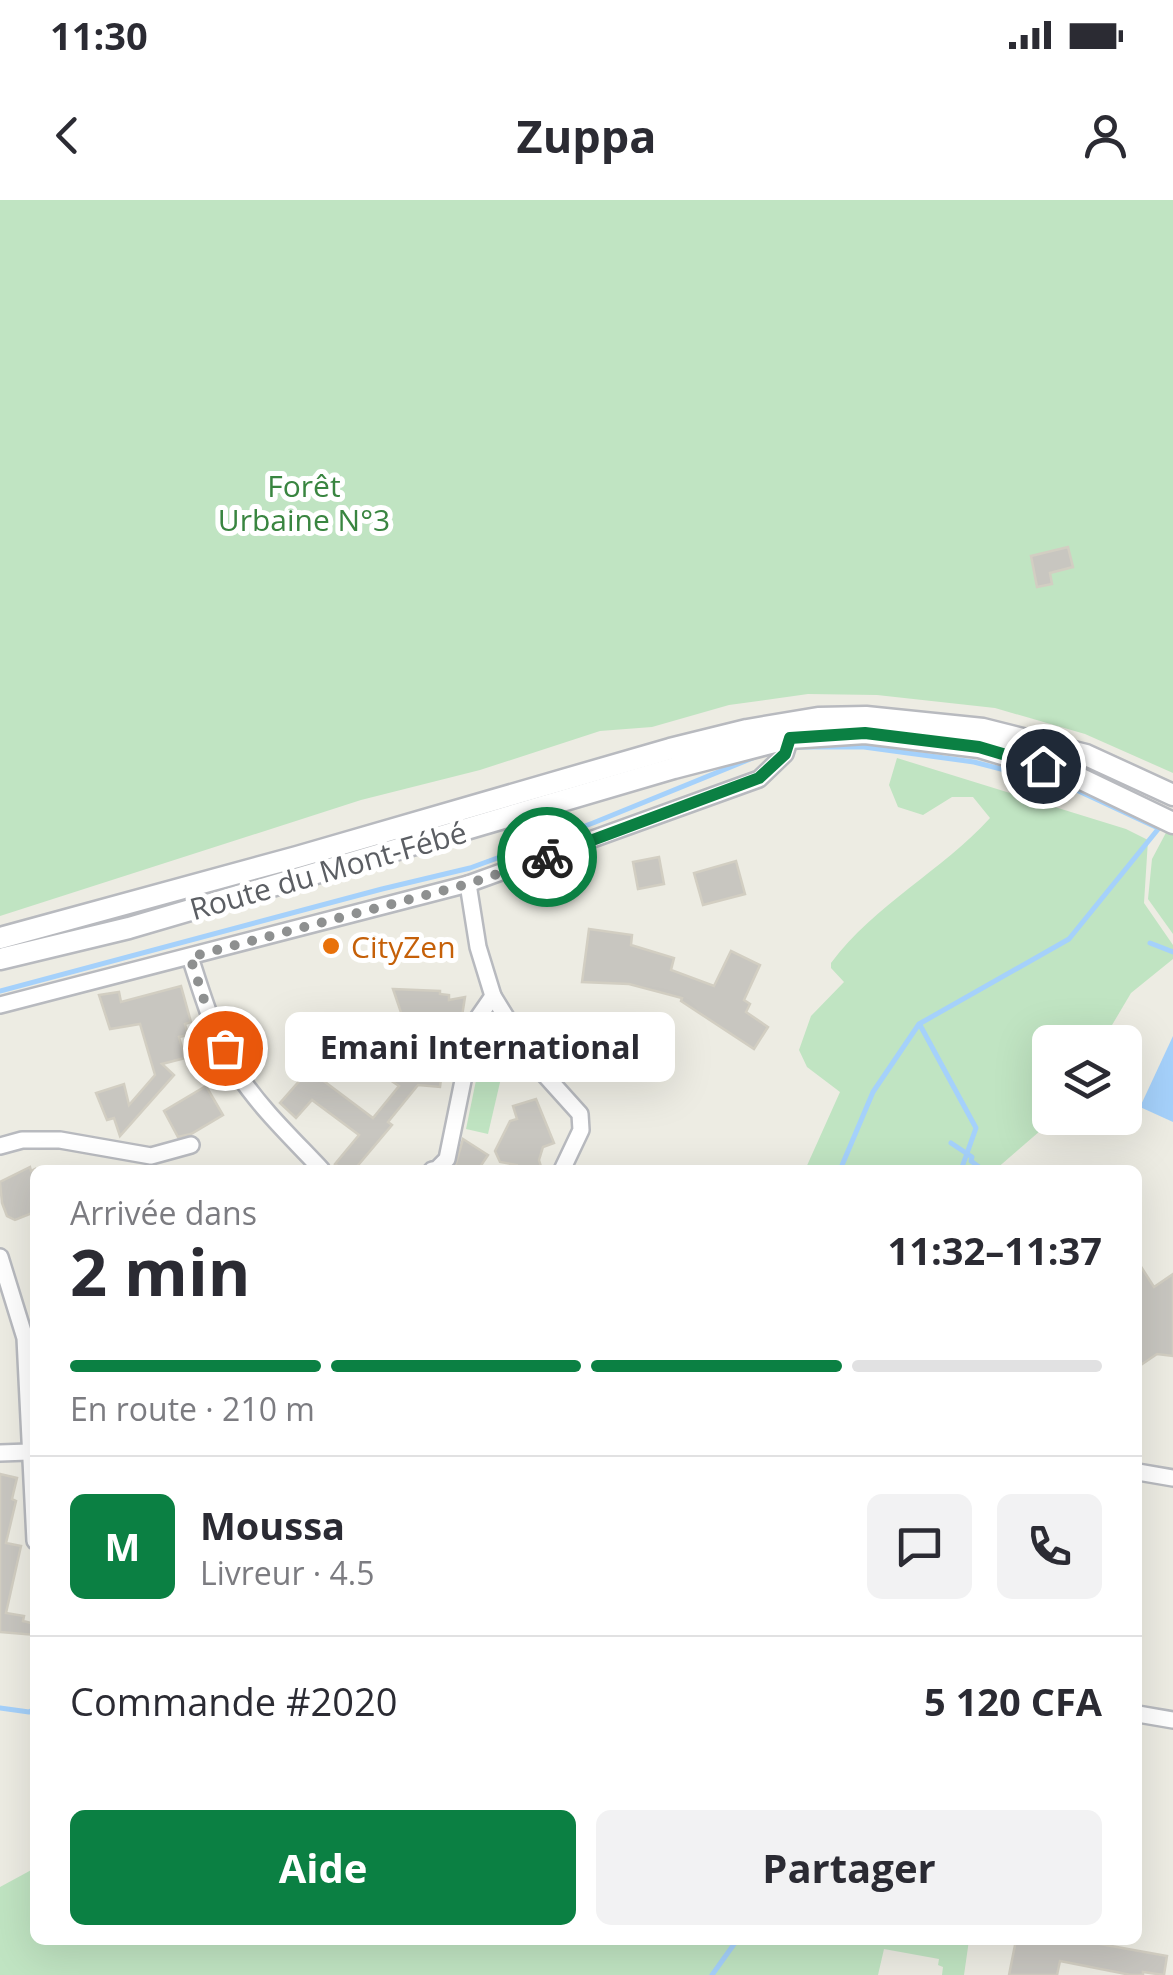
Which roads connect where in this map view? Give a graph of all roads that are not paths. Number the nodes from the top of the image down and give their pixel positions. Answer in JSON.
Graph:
{"nodes":[{"id":1,"x":790,"y":738,"type":"junction"},
{"id":2,"x":1173,"y":795,"type":"edge"},
{"id":3,"x":1173,"y":823,"type":"edge"},
{"id":4,"x":468,"y":884,"type":"junction"},
{"id":5,"x":0,"y":938,"type":"edge"},
{"id":6,"x":190,"y":957,"type":"junction"},
{"id":7,"x":0,"y":959,"type":"edge"},
{"id":8,"x":493,"y":996,"type":"junction"},
{"id":9,"x":0,"y":1005,"type":"edge"},
{"id":10,"x":192,"y":1145,"type":"dead end"},
{"id":11,"x":0,"y":1146,"type":"edge"},
{"id":12,"x":317,"y":1165,"type":"edge"},
{"id":13,"x":440,"y":1165,"type":"edge"},
{"id":14,"x":564,"y":1165,"type":"edge"},
{"id":15,"x":0,"y":1258,"type":"edge"},
{"id":16,"x":29,"y":1452,"type":"junction"},
{"id":17,"x":0,"y":1453,"type":"edge"},
{"id":18,"x":30,"y":1467,"type":"edge"},
{"id":19,"x":1142,"y":1473,"type":"edge"},
{"id":20,"x":1173,"y":1478,"type":"edge"},
{"id":21,"x":1142,"y":1715,"type":"edge"},
{"id":22,"x":1173,"y":1720,"type":"edge"}],
"edges":[{"from":1,"to":3,"type":"street","name":"Route du Mont-Fébé"},
{"from":1,"to":4,"type":"street"},
{"from":1,"to":7,"type":"street","name":"Route du Mont-Fébé"},
{"from":2,"to":5,"type":"street","name":"Route du Mont-Fébé"},
{"from":4,"to":6,"type":"street"},
{"from":4,"to":8,"type":"street"},
{"from":6,"to":9,"type":"street"},
{"from":6,"to":12,"type":"street"},
{"from":8,"to":13,"type":"street"},
{"from":8,"to":14,"type":"street"},
{"from":10,"to":11,"type":"street"},
{"from":15,"to":16,"type":"street"},
{"from":16,"to":17,"type":"street"},
{"from":16,"to":18,"type":"street"},
{"from":19,"to":20,"type":"street"},
{"from":21,"to":22,"type":"street"}]}
